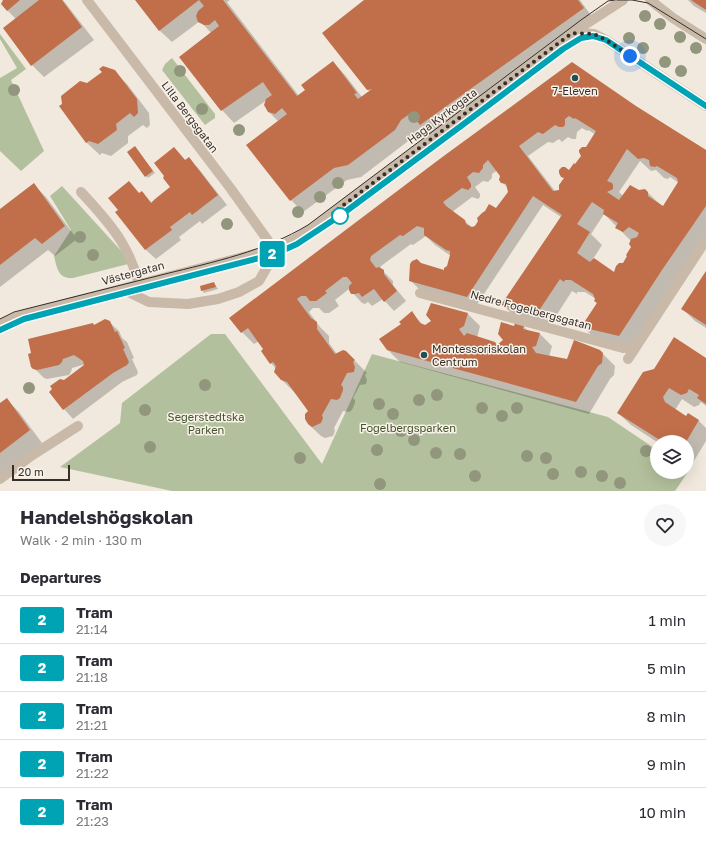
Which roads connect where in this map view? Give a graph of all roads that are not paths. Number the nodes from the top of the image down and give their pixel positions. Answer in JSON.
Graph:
{"nodes":[{"id":1,"x":87,"y":0,"type":"edge"},
{"id":2,"x":623,"y":0,"type":"edge"},
{"id":3,"x":650,"y":0,"type":"edge"},
{"id":4,"x":572,"y":33,"type":"junction"},
{"id":5,"x":706,"y":39,"type":"edge"},
{"id":6,"x":706,"y":106,"type":"edge"},
{"id":7,"x":81,"y":192,"type":"dead end"},
{"id":8,"x":706,"y":240,"type":"edge"},
{"id":9,"x":274,"y":249,"type":"junction"},
{"id":10,"x":139,"y":284,"type":"junction"},
{"id":11,"x":122,"y":289,"type":"junction"},
{"id":12,"x":420,"y":293,"type":"dead end"},
{"id":13,"x":0,"y":324,"type":"edge"},
{"id":14,"x":635,"y":346,"type":"junction"},
{"id":15,"x":628,"y":359,"type":"dead end"},
{"id":16,"x":78,"y":426,"type":"dead end"},
{"id":17,"x":0,"y":479,"type":"edge"}],
"edges":[{"from":1,"to":9,"type":"street","name":"Lilla Bergsgatan"},
{"from":2,"to":4,"type":"street","name":"Haga Kyrkogata"},
{"from":3,"to":5,"type":"street"},
{"from":4,"to":6,"type":"street"},
{"from":4,"to":9,"type":"street","name":"Haga Kyrkogata"},
{"from":7,"to":10,"type":"street"},
{"from":8,"to":14,"type":"street"},
{"from":9,"to":10,"type":"street","name":"Västergatan"},
{"from":9,"to":11,"type":"street"},
{"from":10,"to":11,"type":"street","name":"Västergatan"},
{"from":11,"to":13,"type":"street","name":"Västergatan"},
{"from":12,"to":14,"type":"street","name":"Nedre Fogelbergsgatan"},
{"from":14,"to":15,"type":"street"},
{"from":16,"to":17,"type":"street"}]}
